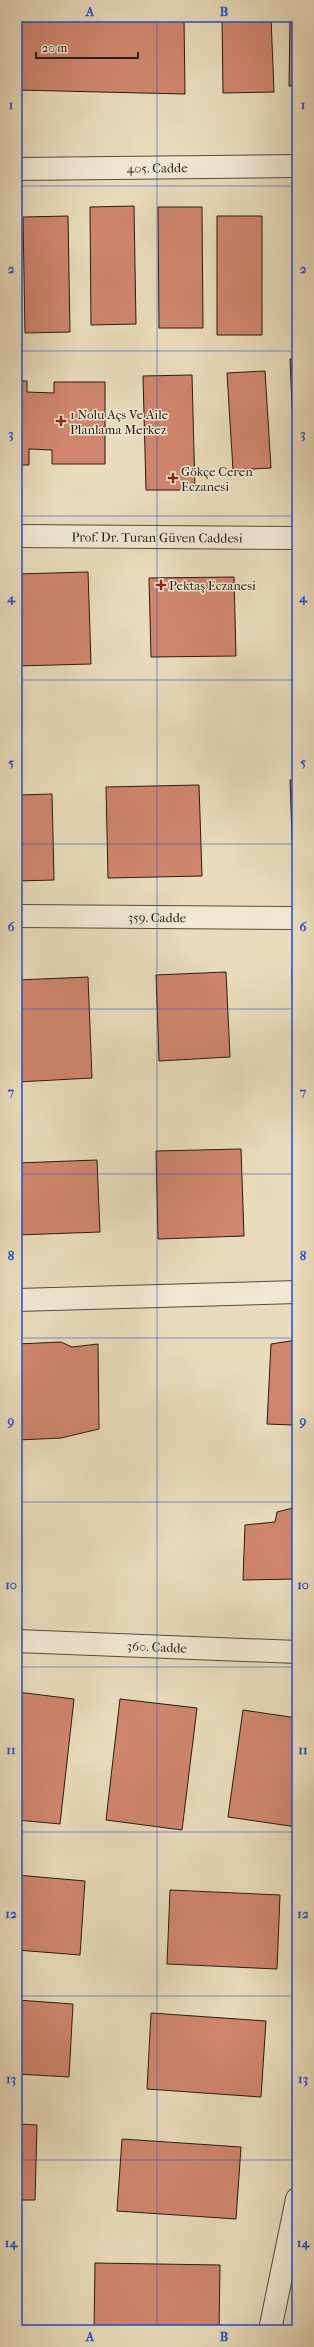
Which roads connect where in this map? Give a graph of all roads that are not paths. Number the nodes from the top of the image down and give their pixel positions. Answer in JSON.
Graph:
{"nodes":[{"id":1,"x":297,"y":166,"type":"edge"},
{"id":2,"x":17,"y":169,"type":"edge"},
{"id":3,"x":17,"y":536,"type":"edge"},
{"id":4,"x":297,"y":538,"type":"edge"},
{"id":5,"x":17,"y":916,"type":"edge"},
{"id":6,"x":297,"y":918,"type":"edge"},
{"id":7,"x":297,"y":1292,"type":"edge"},
{"id":8,"x":17,"y":1300,"type":"edge"},
{"id":9,"x":17,"y":1641,"type":"edge"},
{"id":10,"x":297,"y":1652,"type":"edge"},
{"id":11,"x":297,"y":2199,"type":"edge"},
{"id":12,"x":270,"y":2330,"type":"edge"}],
"edges":[{"from":1,"to":2,"type":"street","name":"405. Cadde"},
{"from":3,"to":4,"type":"street","name":"Prof. Dr. Turan Güven Caddesi"},
{"from":5,"to":6,"type":"street","name":"359. Cadde"},
{"from":7,"to":8,"type":"street"},
{"from":9,"to":10,"type":"street","name":"360. Cadde"},
{"from":11,"to":12,"type":"street"}]}
